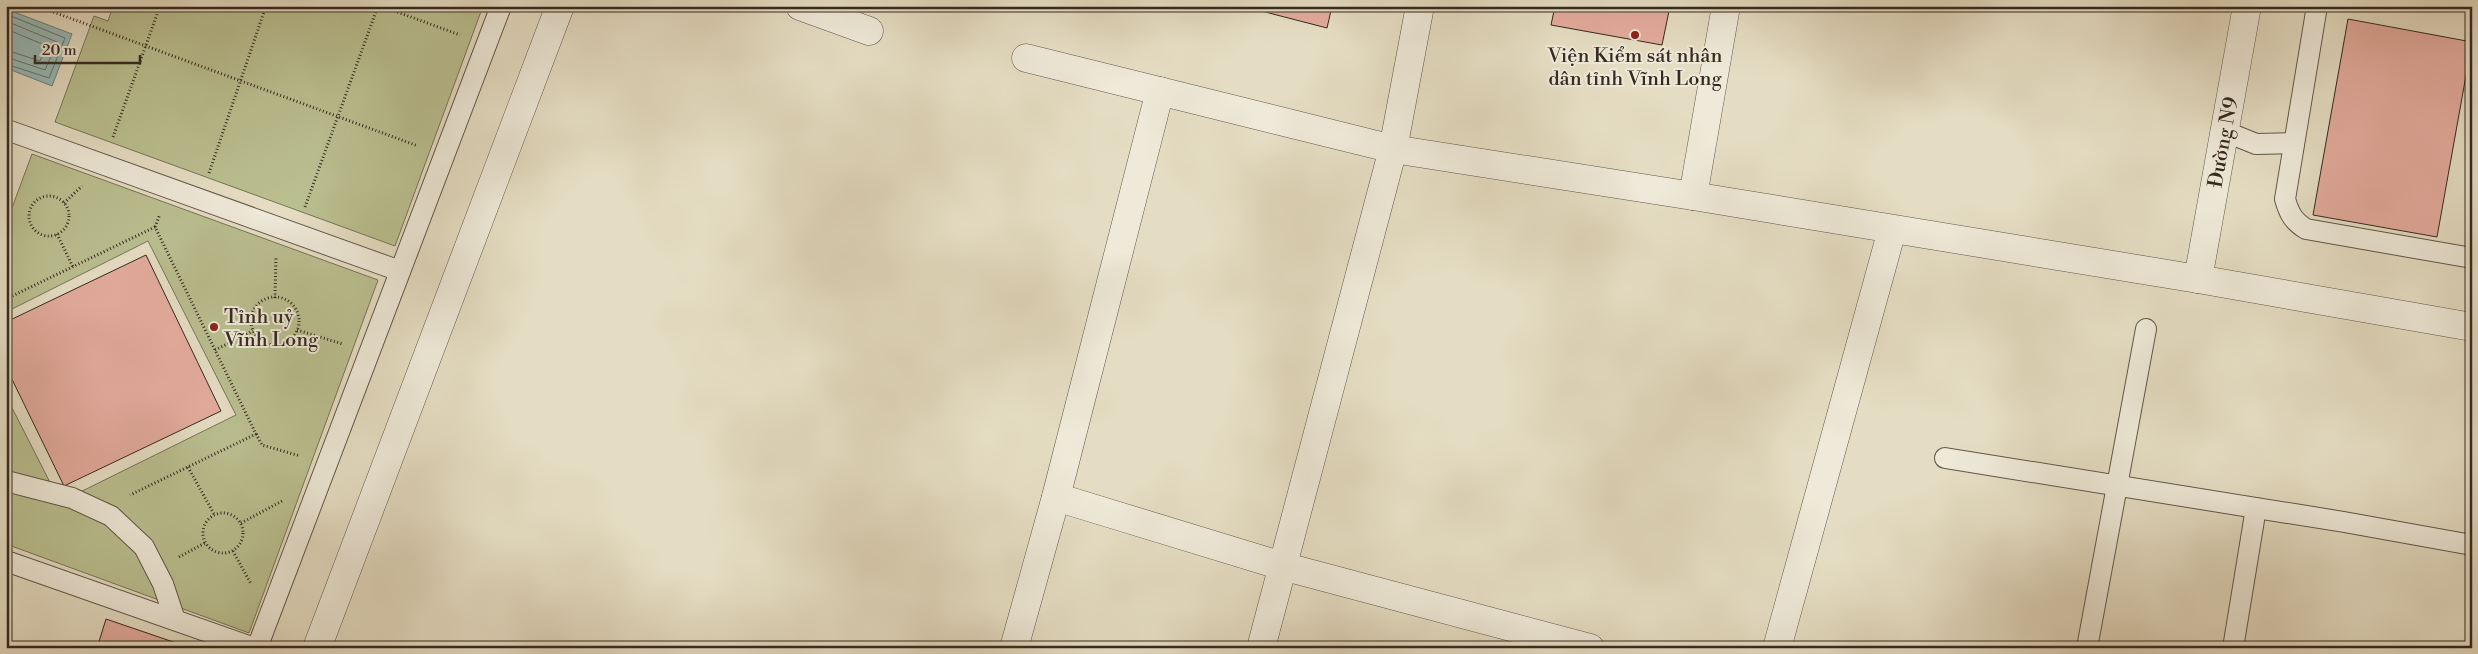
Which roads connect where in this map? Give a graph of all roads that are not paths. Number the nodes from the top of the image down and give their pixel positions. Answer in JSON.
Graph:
{"nodes":[{"id":1,"x":501,"y":6,"type":"edge"},
{"id":2,"x":560,"y":6,"type":"edge"},
{"id":3,"x":800,"y":6,"type":"edge"},
{"id":4,"x":1420,"y":6,"type":"edge"},
{"id":5,"x":1726,"y":6,"type":"edge"},
{"id":6,"x":2247,"y":6,"type":"edge"},
{"id":7,"x":2317,"y":6,"type":"edge"},
{"id":8,"x":869,"y":31,"type":"dead end"},
{"id":9,"x":1026,"y":58,"type":"dead end"},
{"id":10,"x":1160,"y":91,"type":"junction"},
{"id":11,"x":10,"y":131,"type":"dead end"},
{"id":12,"x":2224,"y":131,"type":"junction"},
{"id":13,"x":2294,"y":143,"type":"junction"},
{"id":14,"x":1393,"y":149,"type":"junction"},
{"id":15,"x":1693,"y":196,"type":"junction"},
{"id":16,"x":1892,"y":230,"type":"junction"},
{"id":17,"x":2472,"y":258,"type":"edge"},
{"id":18,"x":400,"y":271,"type":"junction"},
{"id":19,"x":2198,"y":279,"type":"junction"},
{"id":20,"x":2472,"y":327,"type":"edge"},
{"id":21,"x":2146,"y":330,"type":"dead end"},
{"id":22,"x":1946,"y":458,"type":"dead end"},
{"id":23,"x":6,"y":481,"type":"edge"},
{"id":24,"x":2118,"y":486,"type":"junction"},
{"id":25,"x":1056,"y":497,"type":"junction"},
{"id":26,"x":2256,"y":508,"type":"junction"},
{"id":27,"x":2472,"y":545,"type":"edge"},
{"id":28,"x":6,"y":561,"type":"edge"},
{"id":29,"x":1282,"y":566,"type":"junction"},
{"id":30,"x":174,"y":620,"type":"junction"},
{"id":31,"x":1522,"y":640,"type":"edge"},
{"id":32,"x":214,"y":641,"type":"edge"},
{"id":33,"x":254,"y":648,"type":"edge"},
{"id":34,"x":258,"y":648,"type":"edge"},
{"id":35,"x":317,"y":648,"type":"edge"},
{"id":36,"x":1014,"y":648,"type":"edge"},
{"id":37,"x":1261,"y":648,"type":"edge"},
{"id":38,"x":1590,"y":648,"type":"edge"},
{"id":39,"x":1777,"y":648,"type":"edge"},
{"id":40,"x":2087,"y":648,"type":"edge"},
{"id":41,"x":2233,"y":648,"type":"edge"}],
"edges":[{"from":1,"to":18,"type":"lane"},
{"from":2,"to":35,"type":"street"},
{"from":3,"to":8,"type":"street"},
{"from":4,"to":14,"type":"street"},
{"from":5,"to":15,"type":"street"},
{"from":6,"to":12,"type":"street","name":"Đường N9"},
{"from":7,"to":13,"type":"lane"},
{"from":9,"to":10,"type":"street"},
{"from":10,"to":14,"type":"street"},
{"from":10,"to":25,"type":"street"},
{"from":11,"to":18,"type":"lane"},
{"from":12,"to":13,"type":"lane"},
{"from":12,"to":19,"type":"street","name":"Đường N9"},
{"from":13,"to":17,"type":"lane"},
{"from":14,"to":15,"type":"street"},
{"from":14,"to":29,"type":"street"},
{"from":15,"to":16,"type":"street"},
{"from":16,"to":19,"type":"street"},
{"from":16,"to":39,"type":"street"},
{"from":18,"to":34,"type":"lane"},
{"from":19,"to":20,"type":"street"},
{"from":21,"to":24,"type":"lane"},
{"from":22,"to":24,"type":"lane"},
{"from":23,"to":30,"type":"lane"},
{"from":24,"to":26,"type":"lane"},
{"from":24,"to":40,"type":"lane"},
{"from":25,"to":29,"type":"street"},
{"from":25,"to":36,"type":"street"},
{"from":26,"to":27,"type":"lane"},
{"from":26,"to":41,"type":"lane"},
{"from":28,"to":30,"type":"lane"},
{"from":29,"to":31,"type":"street"},
{"from":29,"to":37,"type":"street"},
{"from":30,"to":32,"type":"lane"},
{"from":31,"to":38,"type":"street"},
{"from":32,"to":33,"type":"lane"}]}
